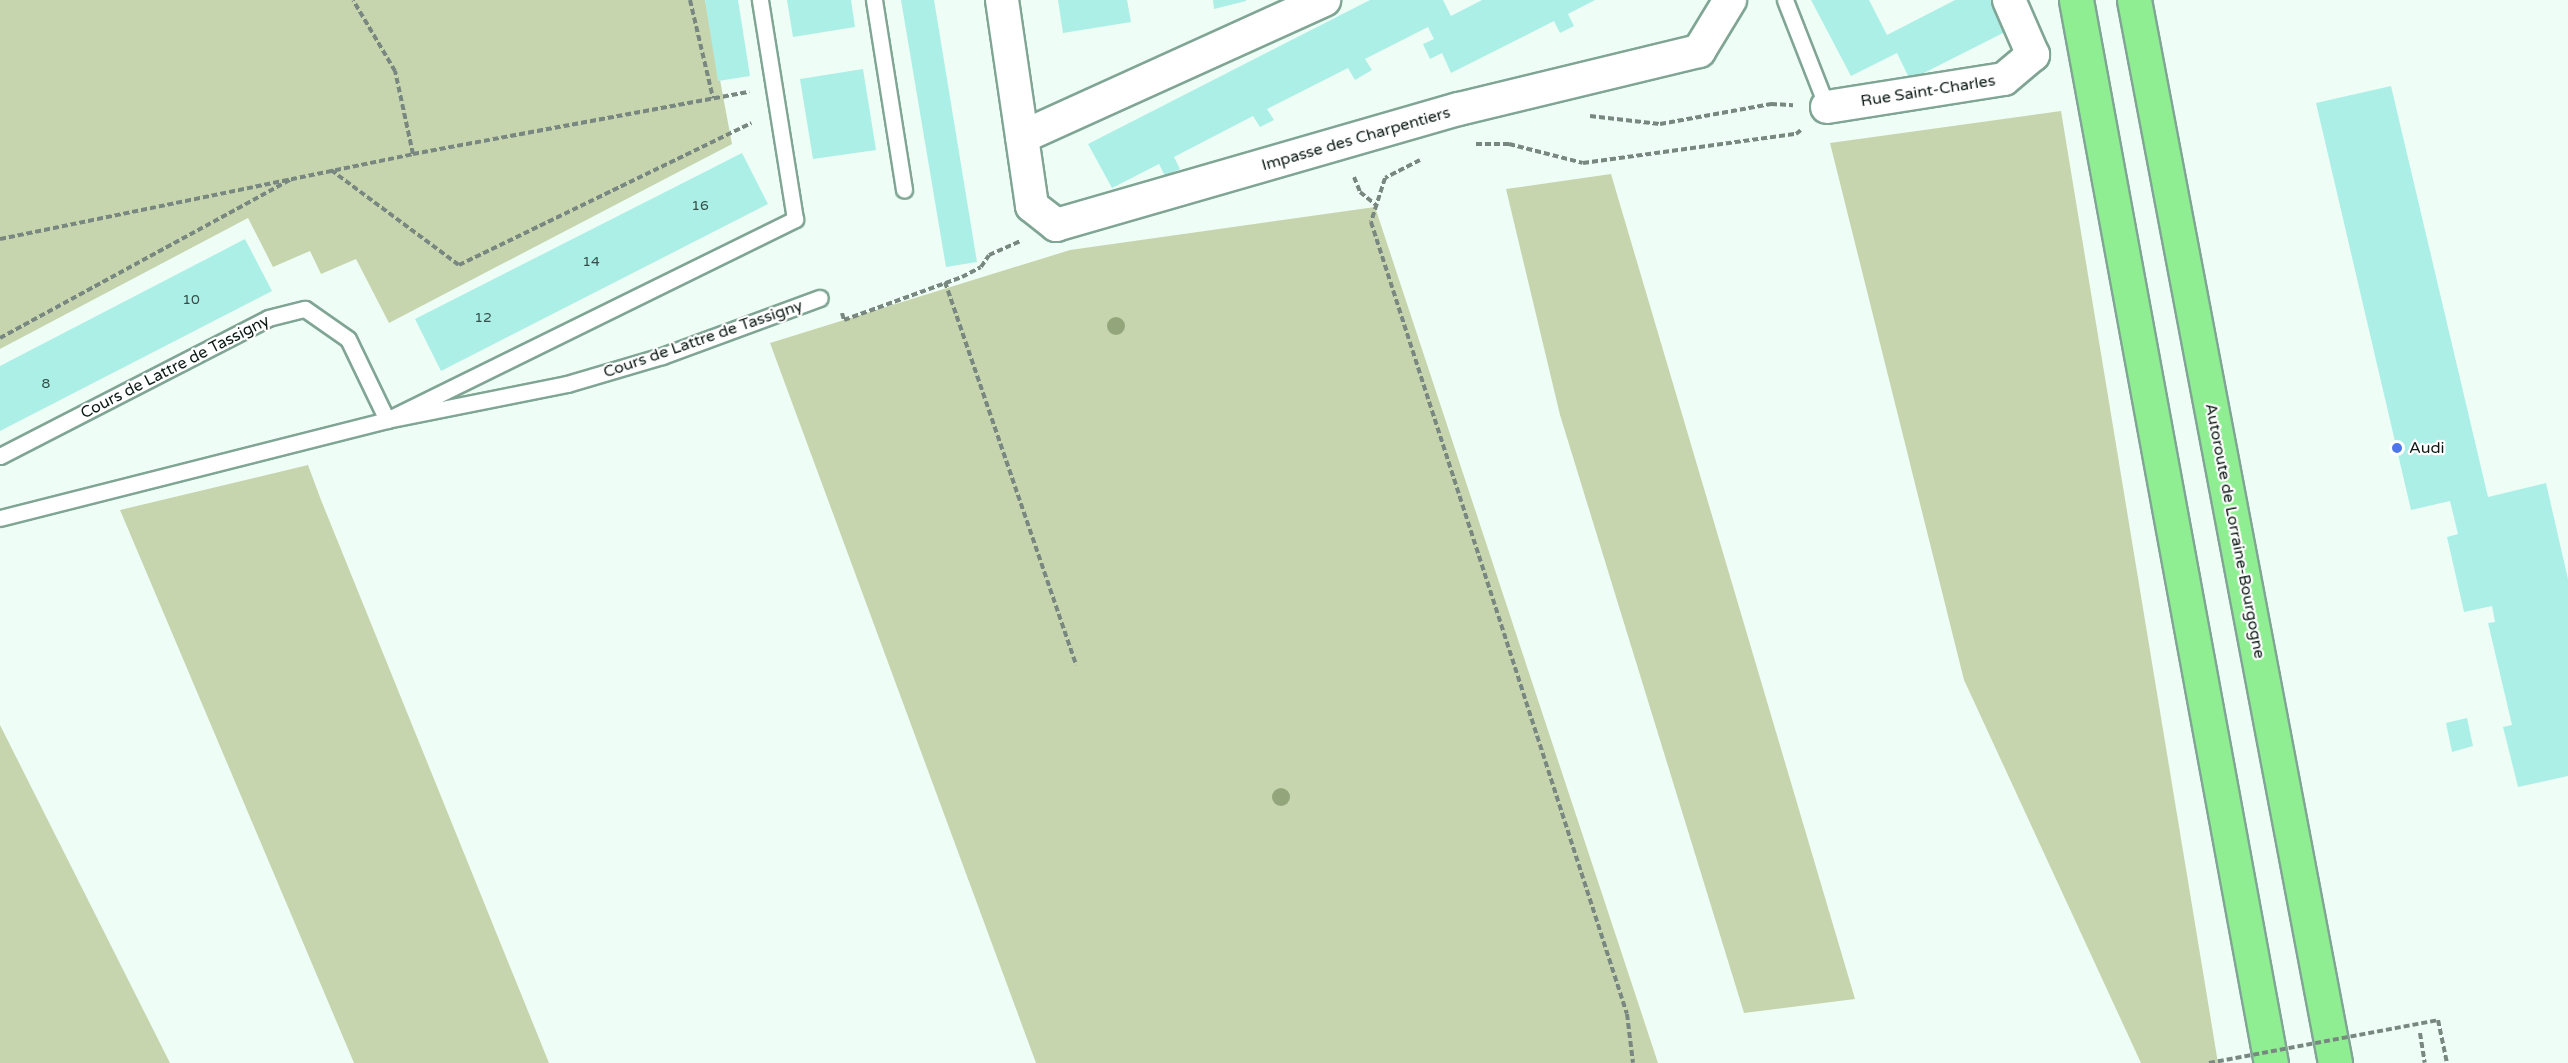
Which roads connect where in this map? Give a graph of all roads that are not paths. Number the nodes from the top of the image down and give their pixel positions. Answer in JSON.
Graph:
{"nodes":[{"id":1,"x":760,"y":0,"type":"edge"},
{"id":2,"x":874,"y":0,"type":"edge"},
{"id":3,"x":1002,"y":0,"type":"edge"},
{"id":4,"x":1324,"y":0,"type":"edge"},
{"id":5,"x":1730,"y":0,"type":"edge"},
{"id":6,"x":1785,"y":0,"type":"edge"},
{"id":7,"x":2009,"y":0,"type":"edge"},
{"id":8,"x":2076,"y":0,"type":"edge"},
{"id":9,"x":2134,"y":0,"type":"edge"},
{"id":10,"x":1827,"y":107,"type":"joint"},
{"id":11,"x":1022,"y":137,"type":"junction"},
{"id":12,"x":904,"y":190,"type":"dead end"},
{"id":13,"x":820,"y":298,"type":"dead end"},
{"id":14,"x":387,"y":420,"type":"junction"},
{"id":15,"x":0,"y":456,"type":"edge"},
{"id":16,"x":0,"y":518,"type":"edge"},
{"id":17,"x":2271,"y":1063,"type":"edge"},
{"id":18,"x":2335,"y":1063,"type":"edge"}],
"edges":[{"from":1,"to":14,"type":"lane"},
{"from":2,"to":12,"type":"lane"},
{"from":3,"to":11,"type":"street"},
{"from":4,"to":11,"type":"street"},
{"from":5,"to":11,"type":"street","name":"Impasse des Charpentiers"},
{"from":6,"to":10,"type":"lane"},
{"from":7,"to":10,"type":"street","name":"Rue Saint-Charles"},
{"from":8,"to":17,"type":"highway"},
{"from":9,"to":18,"type":"highway","name":"Autoroute de Lorraine-Bourgogne"},
{"from":13,"to":14,"type":"lane","name":"Cours de Lattre de Tassigny"},
{"from":14,"to":15,"type":"lane","name":"Cours de Lattre de Tassigny"},
{"from":14,"to":16,"type":"lane"}]}
